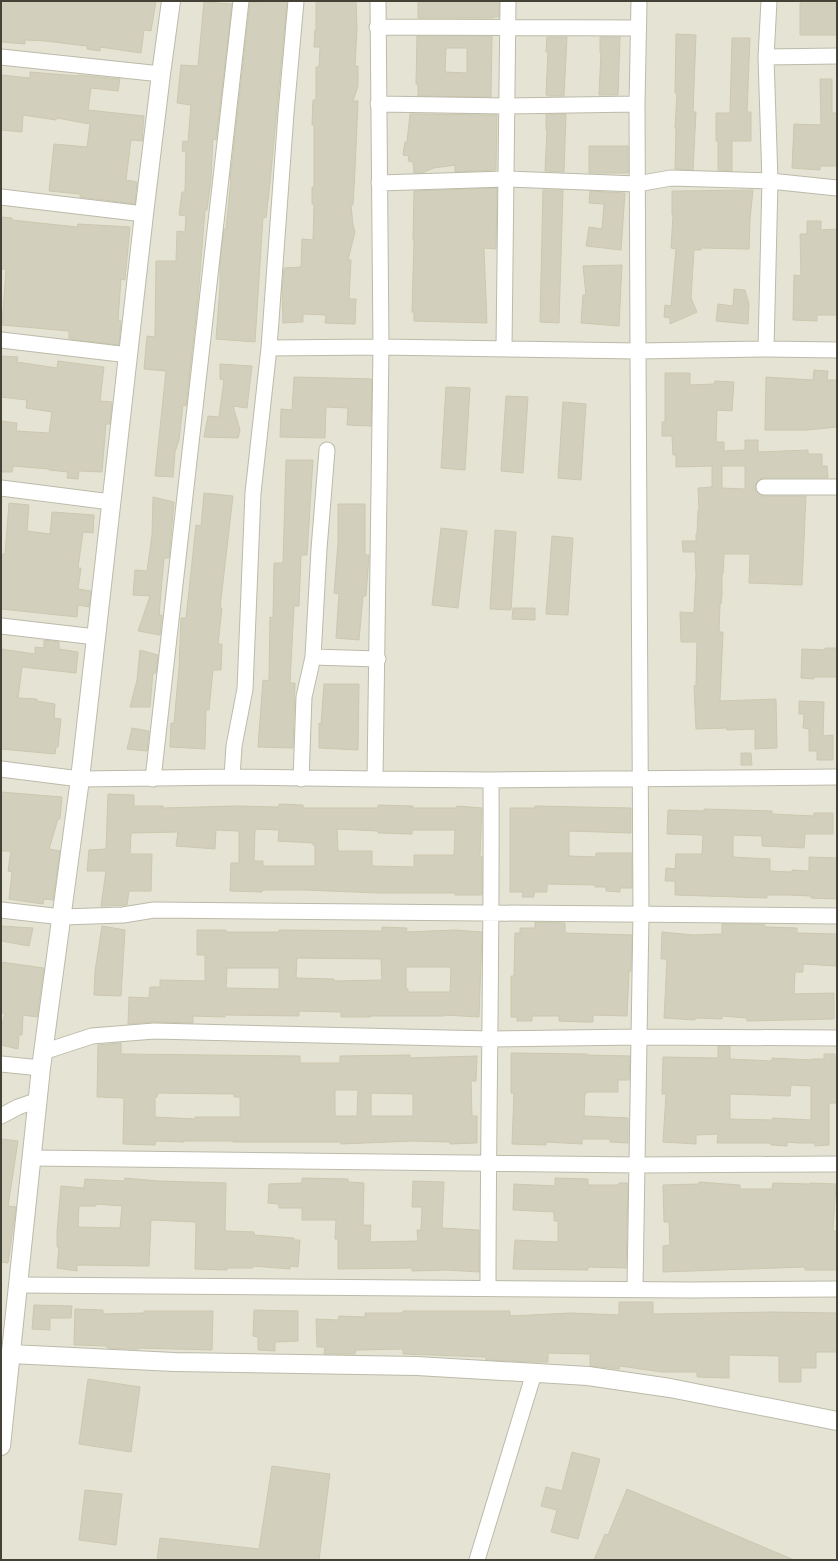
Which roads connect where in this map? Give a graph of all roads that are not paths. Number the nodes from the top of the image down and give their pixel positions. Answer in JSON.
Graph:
{"nodes":[{"id":1,"x":171,"y":1,"type":"edge"},
{"id":2,"x":241,"y":1,"type":"edge"},
{"id":3,"x":296,"y":1,"type":"edge"},
{"id":4,"x":378,"y":1,"type":"edge"},
{"id":5,"x":508,"y":1,"type":"edge"},
{"id":6,"x":639,"y":1,"type":"edge"},
{"id":7,"x":768,"y":1,"type":"edge"},
{"id":8,"x":377,"y":27,"type":"junction"},
{"id":9,"x":507,"y":27,"type":"junction"},
{"id":10,"x":638,"y":28,"type":"junction"},
{"id":11,"x":837,"y":56,"type":"edge"},
{"id":12,"x":1,"y":57,"type":"edge"},
{"id":13,"x":766,"y":57,"type":"junction"},
{"id":14,"x":161,"y":74,"type":"junction"},
{"id":15,"x":378,"y":104,"type":"junction"},
{"id":16,"x":637,"y":104,"type":"junction"},
{"id":17,"x":506,"y":106,"type":"junction"},
{"id":18,"x":506,"y":179,"type":"junction"},
{"id":19,"x":770,"y":181,"type":"junction"},
{"id":20,"x":379,"y":182,"type":"junction"},
{"id":21,"x":637,"y":184,"type":"junction"},
{"id":22,"x":837,"y":188,"type":"edge"},
{"id":23,"x":1,"y":197,"type":"edge"},
{"id":24,"x":144,"y":214,"type":"junction"},
{"id":25,"x":1,"y":340,"type":"edge"},
{"id":26,"x":381,"y":347,"type":"junction"},
{"id":27,"x":268,"y":348,"type":"junction"},
{"id":28,"x":504,"y":348,"type":"junction"},
{"id":29,"x":766,"y":349,"type":"junction"},
{"id":30,"x":837,"y":350,"type":"edge"},
{"id":31,"x":638,"y":351,"type":"junction"},
{"id":32,"x":129,"y":354,"type":"junction"},
{"id":33,"x":327,"y":450,"type":"dead end"},
{"id":34,"x":764,"y":487,"type":"dead end"},
{"id":35,"x":837,"y":487,"type":"edge"},
{"id":36,"x":1,"y":488,"type":"edge"},
{"id":37,"x":111,"y":502,"type":"junction"},
{"id":38,"x":1,"y":626,"type":"edge"},
{"id":39,"x":96,"y":637,"type":"junction"},
{"id":40,"x":313,"y":657,"type":"junction"},
{"id":41,"x":378,"y":659,"type":"junction"},
{"id":42,"x":1,"y":768,"type":"edge"},
{"id":43,"x":232,"y":777,"type":"junction"},
{"id":44,"x":837,"y":777,"type":"edge"},
{"id":45,"x":80,"y":779,"type":"junction"},
{"id":46,"x":153,"y":779,"type":"junction"},
{"id":47,"x":301,"y":779,"type":"junction"},
{"id":48,"x":375,"y":779,"type":"junction"},
{"id":49,"x":640,"y":779,"type":"junction"},
{"id":50,"x":492,"y":780,"type":"junction"},
{"id":51,"x":1,"y":910,"type":"edge"},
{"id":52,"x":492,"y":914,"type":"junction"},
{"id":53,"x":641,"y":914,"type":"junction"},
{"id":54,"x":837,"y":916,"type":"edge"},
{"id":55,"x":62,"y":917,"type":"junction"},
{"id":56,"x":639,"y":1037,"type":"junction"},
{"id":57,"x":837,"y":1038,"type":"edge"},
{"id":58,"x":490,"y":1039,"type":"junction"},
{"id":59,"x":42,"y":1060,"type":"junction"},
{"id":60,"x":1,"y":1064,"type":"edge"},
{"id":61,"x":38,"y":1100,"type":"junction"},
{"id":62,"x":1,"y":1116,"type":"edge"},
{"id":63,"x":32,"y":1158,"type":"junction"},
{"id":64,"x":488,"y":1163,"type":"junction"},
{"id":65,"x":837,"y":1164,"type":"edge"},
{"id":66,"x":637,"y":1165,"type":"junction"},
{"id":67,"x":18,"y":1284,"type":"junction"},
{"id":68,"x":488,"y":1288,"type":"junction"},
{"id":69,"x":636,"y":1288,"type":"junction"},
{"id":70,"x":837,"y":1289,"type":"edge"},
{"id":71,"x":11,"y":1354,"type":"junction"},
{"id":72,"x":534,"y":1373,"type":"junction"},
{"id":73,"x":837,"y":1421,"type":"edge"},
{"id":74,"x":1,"y":1446,"type":"edge"},
{"id":75,"x":477,"y":1560,"type":"edge"}],
"edges":[{"from":1,"to":14,"type":"street"},
{"from":2,"to":46,"type":"street"},
{"from":3,"to":27,"type":"street"},
{"from":4,"to":8,"type":"street"},
{"from":5,"to":9,"type":"street"},
{"from":6,"to":10,"type":"street"},
{"from":7,"to":13,"type":"street"},
{"from":8,"to":9,"type":"street"},
{"from":8,"to":15,"type":"street"},
{"from":9,"to":10,"type":"street"},
{"from":9,"to":17,"type":"street"},
{"from":10,"to":16,"type":"street"},
{"from":11,"to":13,"type":"street"},
{"from":12,"to":14,"type":"street"},
{"from":13,"to":19,"type":"street"},
{"from":14,"to":24,"type":"street"},
{"from":15,"to":17,"type":"street"},
{"from":15,"to":20,"type":"street"},
{"from":16,"to":17,"type":"street"},
{"from":16,"to":21,"type":"street"},
{"from":17,"to":18,"type":"street"},
{"from":18,"to":20,"type":"street"},
{"from":18,"to":21,"type":"street"},
{"from":18,"to":28,"type":"street"},
{"from":19,"to":21,"type":"street"},
{"from":19,"to":22,"type":"street"},
{"from":19,"to":29,"type":"street"},
{"from":20,"to":26,"type":"street"},
{"from":21,"to":31,"type":"street"},
{"from":23,"to":24,"type":"street"},
{"from":24,"to":32,"type":"street"},
{"from":25,"to":32,"type":"street"},
{"from":26,"to":27,"type":"street"},
{"from":26,"to":28,"type":"street"},
{"from":26,"to":41,"type":"street"},
{"from":27,"to":43,"type":"street"},
{"from":28,"to":31,"type":"street"},
{"from":29,"to":30,"type":"street"},
{"from":29,"to":31,"type":"street"},
{"from":31,"to":49,"type":"street"},
{"from":32,"to":37,"type":"street"},
{"from":33,"to":40,"type":"street"},
{"from":34,"to":35,"type":"street"},
{"from":36,"to":37,"type":"street"},
{"from":37,"to":39,"type":"street"},
{"from":38,"to":39,"type":"street"},
{"from":39,"to":45,"type":"street"},
{"from":40,"to":41,"type":"street"},
{"from":40,"to":47,"type":"street"},
{"from":41,"to":48,"type":"street"},
{"from":42,"to":45,"type":"street"},
{"from":43,"to":46,"type":"street"},
{"from":43,"to":47,"type":"street"},
{"from":44,"to":49,"type":"street"},
{"from":45,"to":46,"type":"street"},
{"from":45,"to":55,"type":"street"},
{"from":47,"to":48,"type":"street"},
{"from":48,"to":50,"type":"street"},
{"from":49,"to":50,"type":"street"},
{"from":49,"to":53,"type":"street"},
{"from":50,"to":52,"type":"street"},
{"from":51,"to":55,"type":"street"},
{"from":52,"to":53,"type":"street"},
{"from":52,"to":55,"type":"street"},
{"from":52,"to":58,"type":"street"},
{"from":53,"to":54,"type":"street"},
{"from":53,"to":56,"type":"street"},
{"from":55,"to":59,"type":"street"},
{"from":56,"to":57,"type":"street"},
{"from":56,"to":58,"type":"street"},
{"from":56,"to":66,"type":"street"},
{"from":58,"to":59,"type":"street"},
{"from":58,"to":64,"type":"street"},
{"from":59,"to":60,"type":"street"},
{"from":59,"to":61,"type":"street"},
{"from":61,"to":62,"type":"street"},
{"from":61,"to":63,"type":"street"},
{"from":63,"to":64,"type":"street"},
{"from":63,"to":67,"type":"street"},
{"from":64,"to":66,"type":"street"},
{"from":64,"to":68,"type":"street"},
{"from":65,"to":66,"type":"street"},
{"from":66,"to":69,"type":"street"},
{"from":67,"to":68,"type":"street"},
{"from":67,"to":71,"type":"street"},
{"from":68,"to":69,"type":"street"},
{"from":69,"to":70,"type":"street"},
{"from":71,"to":72,"type":"street"},
{"from":71,"to":74,"type":"street"},
{"from":72,"to":73,"type":"street"},
{"from":72,"to":75,"type":"street"}]}
